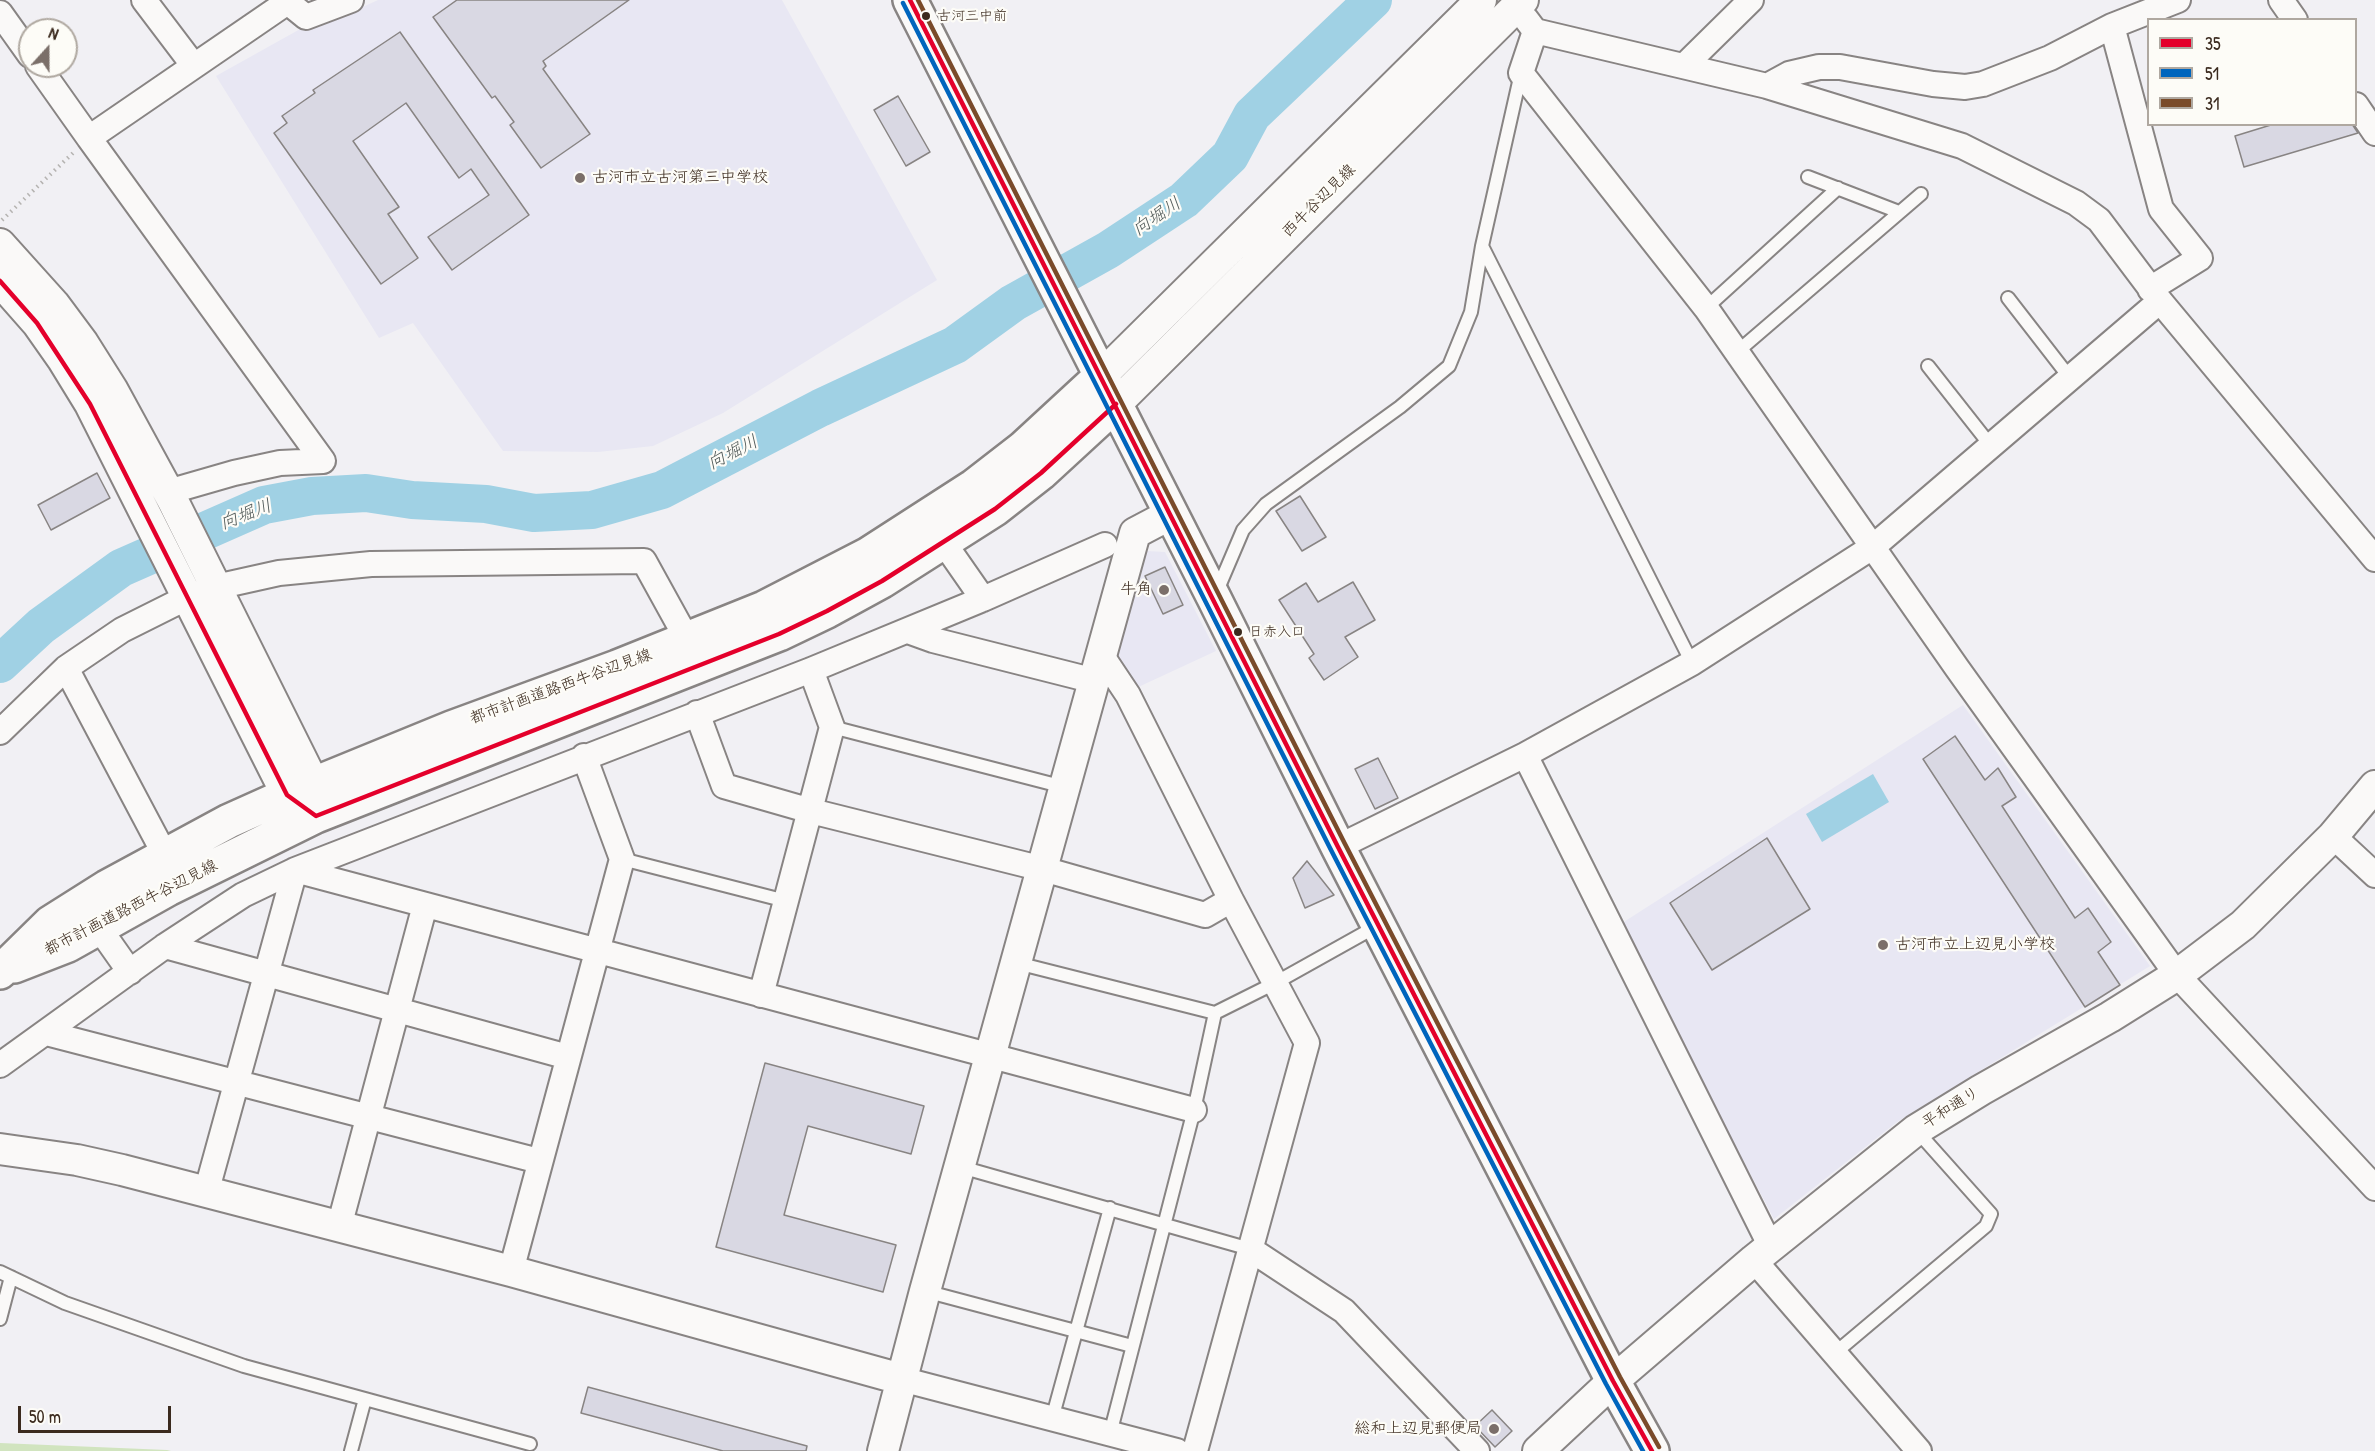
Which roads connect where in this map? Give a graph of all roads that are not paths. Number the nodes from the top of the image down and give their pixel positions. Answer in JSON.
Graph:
{"nodes":[{"id":1,"x":144,"y":0,"type":"edge"},
{"id":2,"x":351,"y":0,"type":"edge"},
{"id":3,"x":910,"y":0,"type":"edge"},
{"id":4,"x":1481,"y":0,"type":"edge"},
{"id":5,"x":2178,"y":0,"type":"edge"},
{"id":6,"x":2281,"y":0,"type":"edge"},
{"id":7,"x":285,"y":1,"type":"edge"},
{"id":8,"x":1517,"y":2,"type":"edge"},
{"id":9,"x":1747,"y":2,"type":"edge"},
{"id":10,"x":0,"y":13,"type":"edge"},
{"id":11,"x":2294,"y":18,"type":"edge"},
{"id":12,"x":2112,"y":26,"type":"junction"},
{"id":13,"x":1535,"y":31,"type":"junction"},
{"id":14,"x":18,"y":38,"type":"edge"},
{"id":15,"x":194,"y":66,"type":"junction"},
{"id":16,"x":1684,"y":66,"type":"junction"},
{"id":17,"x":1521,"y":73,"type":"junction"},
{"id":18,"x":46,"y":78,"type":"edge"},
{"id":19,"x":1767,"y":86,"type":"junction"},
{"id":20,"x":2357,"y":108,"type":"edge"},
{"id":21,"x":2375,"y":133,"type":"edge"},
{"id":22,"x":89,"y":138,"type":"junction"},
{"id":23,"x":1808,"y":177,"type":"dead end"},
{"id":24,"x":1838,"y":188,"type":"junction"},
{"id":25,"x":1921,"y":194,"type":"dead end"},
{"id":26,"x":1899,"y":212,"type":"junction"},
{"id":27,"x":0,"y":244,"type":"edge"},
{"id":28,"x":1482,"y":246,"type":"junction"},
{"id":29,"x":0,"y":281,"type":"edge"},
{"id":30,"x":2155,"y":295,"type":"junction"},
{"id":31,"x":2008,"y":297,"type":"dead end"},
{"id":32,"x":1706,"y":308,"type":"junction"},
{"id":33,"x":1737,"y":351,"type":"junction"},
{"id":34,"x":1928,"y":366,"type":"dead end"},
{"id":35,"x":1101,"y":376,"type":"junction"},
{"id":36,"x":2070,"y":378,"type":"junction"},
{"id":37,"x":1116,"y":404,"type":"junction"},
{"id":38,"x":1991,"y":446,"type":"junction"},
{"id":39,"x":171,"y":497,"type":"junction"},
{"id":40,"x":1171,"y":514,"type":"junction"},
{"id":41,"x":944,"y":543,"type":"junction"},
{"id":42,"x":1106,"y":545,"type":"dead end"},
{"id":43,"x":1874,"y":546,"type":"junction"},
{"id":44,"x":2375,"y":559,"type":"edge"},
{"id":45,"x":214,"y":583,"type":"junction"},
{"id":46,"x":186,"y":593,"type":"junction"},
{"id":47,"x":1214,"y":598,"type":"junction"},
{"id":48,"x":983,"y":599,"type":"junction"},
{"id":49,"x":908,"y":631,"type":"junction"},
{"id":50,"x":687,"y":639,"type":"junction"},
{"id":51,"x":1692,"y":663,"type":"junction"},
{"id":52,"x":66,"y":668,"type":"junction"},
{"id":53,"x":1099,"y":668,"type":"junction"},
{"id":54,"x":811,"y":670,"type":"junction"},
{"id":55,"x":697,"y":713,"type":"junction"},
{"id":56,"x":832,"y":727,"type":"junction"},
{"id":57,"x":0,"y":732,"type":"edge"},
{"id":58,"x":1526,"y":755,"type":"junction"},
{"id":59,"x":584,"y":756,"type":"junction"},
{"id":60,"x":1065,"y":787,"type":"junction"},
{"id":61,"x":300,"y":789,"type":"junction"},
{"id":62,"x":2373,"y":791,"type":"edge"},
{"id":63,"x":811,"y":811,"type":"junction"},
{"id":64,"x":316,"y":816,"type":"junction"},
{"id":65,"x":2333,"y":836,"type":"junction"},
{"id":66,"x":1338,"y":847,"type":"junction"},
{"id":67,"x":165,"y":855,"type":"junction"},
{"id":68,"x":622,"y":859,"type":"junction"},
{"id":69,"x":1043,"y":869,"type":"junction"},
{"id":70,"x":295,"y":870,"type":"junction"},
{"id":71,"x":2375,"y":875,"type":"edge"},
{"id":72,"x":1231,"y":900,"type":"junction"},
{"id":73,"x":786,"y":901,"type":"junction"},
{"id":74,"x":425,"y":905,"type":"junction"},
{"id":75,"x":1378,"y":925,"type":"junction"},
{"id":76,"x":99,"y":928,"type":"junction"},
{"id":77,"x":165,"y":946,"type":"junction"},
{"id":78,"x":597,"y":951,"type":"junction"},
{"id":79,"x":1017,"y":963,"type":"junction"},
{"id":80,"x":1,"y":969,"type":"edge"},
{"id":81,"x":130,"y":972,"type":"junction"},
{"id":82,"x":267,"y":974,"type":"junction"},
{"id":83,"x":2177,"y":975,"type":"junction"},
{"id":84,"x":1275,"y":983,"type":"junction"},
{"id":85,"x":761,"y":994,"type":"junction"},
{"id":86,"x":397,"y":1010,"type":"junction"},
{"id":87,"x":1215,"y":1013,"type":"junction"},
{"id":88,"x":46,"y":1032,"type":"junction"},
{"id":89,"x":991,"y":1056,"type":"junction"},
{"id":90,"x":568,"y":1057,"type":"junction"},
{"id":91,"x":0,"y":1065,"type":"edge"},
{"id":92,"x":237,"y":1082,"type":"junction"},
{"id":93,"x":1194,"y":1110,"type":"junction"},
{"id":94,"x":369,"y":1116,"type":"junction"},
{"id":95,"x":1916,"y":1130,"type":"junction"},
{"id":96,"x":0,"y":1149,"type":"edge"},
{"id":97,"x":539,"y":1161,"type":"junction"},
{"id":98,"x":959,"y":1167,"type":"junction"},
{"id":99,"x":2375,"y":1188,"type":"edge"},
{"id":100,"x":206,"y":1193,"type":"junction"},
{"id":101,"x":1110,"y":1208,"type":"junction"},
{"id":102,"x":1165,"y":1223,"type":"junction"},
{"id":103,"x":339,"y":1227,"type":"junction"},
{"id":104,"x":1250,"y":1249,"type":"junction"},
{"id":105,"x":1762,"y":1254,"type":"junction"},
{"id":106,"x":511,"y":1271,"type":"junction"},
{"id":107,"x":6,"y":1275,"type":"edge"},
{"id":108,"x":925,"y":1291,"type":"junction"},
{"id":109,"x":0,"y":1319,"type":"edge"},
{"id":110,"x":1076,"y":1331,"type":"junction"},
{"id":111,"x":1132,"y":1346,"type":"junction"},
{"id":112,"x":1835,"y":1353,"type":"junction"},
{"id":113,"x":901,"y":1379,"type":"junction"},
{"id":114,"x":1613,"y":1381,"type":"junction"},
{"id":115,"x":365,"y":1399,"type":"junction"},
{"id":116,"x":1052,"y":1419,"type":"junction"},
{"id":117,"x":1110,"y":1434,"type":"junction"},
{"id":118,"x":530,"y":1444,"type":"dead end"},
{"id":119,"x":351,"y":1451,"type":"edge"},
{"id":120,"x":883,"y":1451,"type":"edge"},
{"id":121,"x":1177,"y":1451,"type":"edge"},
{"id":122,"x":1195,"y":1451,"type":"edge"},
{"id":123,"x":1477,"y":1451,"type":"edge"},
{"id":124,"x":1538,"y":1451,"type":"edge"},
{"id":125,"x":1652,"y":1451,"type":"edge"},
{"id":126,"x":1919,"y":1451,"type":"edge"}],
"edges":[{"from":1,"to":15,"type":"street"},
{"from":2,"to":7,"type":"street"},
{"from":3,"to":35,"type":"main road"},
{"from":4,"to":35,"type":"street","name":"西牛谷辺見線"},
{"from":5,"to":12,"type":"street"},
{"from":6,"to":11,"type":"street"},
{"from":7,"to":15,"type":"street"},
{"from":8,"to":13,"type":"street"},
{"from":8,"to":37,"type":"street","name":"西牛谷辺見線"},
{"from":9,"to":16,"type":"street"},
{"from":10,"to":14,"type":"street"},
{"from":12,"to":19,"type":"street"},
{"from":12,"to":30,"type":"street"},
{"from":13,"to":16,"type":"street"},
{"from":13,"to":17,"type":"street"},
{"from":15,"to":22,"type":"street"},
{"from":16,"to":19,"type":"street"},
{"from":17,"to":28,"type":"lane"},
{"from":17,"to":32,"type":"street"},
{"from":18,"to":22,"type":"street"},
{"from":19,"to":30,"type":"street"},
{"from":20,"to":21,"type":"street"},
{"from":22,"to":39,"type":"street"},
{"from":23,"to":24,"type":"lane"},
{"from":24,"to":26,"type":"lane"},
{"from":24,"to":32,"type":"lane"},
{"from":25,"to":26,"type":"lane"},
{"from":26,"to":33,"type":"lane"},
{"from":27,"to":39,"type":"street"},
{"from":28,"to":47,"type":"lane"},
{"from":28,"to":51,"type":"lane"},
{"from":29,"to":46,"type":"street"},
{"from":30,"to":36,"type":"street"},
{"from":30,"to":44,"type":"street"},
{"from":31,"to":36,"type":"lane"},
{"from":32,"to":33,"type":"street"},
{"from":33,"to":43,"type":"street"},
{"from":34,"to":38,"type":"lane"},
{"from":35,"to":37,"type":"main road"},
{"from":35,"to":50,"type":"main road","name":"都市計画道路西牛谷辺見線"},
{"from":36,"to":38,"type":"street"},
{"from":37,"to":40,"type":"main road"},
{"from":37,"to":41,"type":"main road","name":"都市計画道路西牛谷辺見線"},
{"from":38,"to":43,"type":"street"},
{"from":39,"to":45,"type":"street"},
{"from":40,"to":47,"type":"main road"},
{"from":40,"to":53,"type":"street"},
{"from":41,"to":48,"type":"street"},
{"from":41,"to":64,"type":"main road","name":"都市計画道路西牛谷辺見線"},
{"from":42,"to":48,"type":"street"},
{"from":43,"to":51,"type":"street"},
{"from":43,"to":83,"type":"street"},
{"from":45,"to":46,"type":"street"},
{"from":45,"to":50,"type":"street"},
{"from":45,"to":61,"type":"street"},
{"from":46,"to":52,"type":"street"},
{"from":46,"to":61,"type":"street"},
{"from":47,"to":66,"type":"main road"},
{"from":48,"to":49,"type":"street"},
{"from":49,"to":53,"type":"street"},
{"from":49,"to":54,"type":"street"},
{"from":50,"to":61,"type":"main road","name":"都市計画道路西牛谷辺見線"},
{"from":51,"to":58,"type":"street"},
{"from":52,"to":57,"type":"street"},
{"from":52,"to":67,"type":"street"},
{"from":53,"to":60,"type":"street"},
{"from":53,"to":72,"type":"street"},
{"from":54,"to":55,"type":"street"},
{"from":54,"to":56,"type":"street"},
{"from":55,"to":59,"type":"street"},
{"from":55,"to":63,"type":"street"},
{"from":56,"to":60,"type":"lane"},
{"from":56,"to":63,"type":"street"},
{"from":58,"to":66,"type":"street"},
{"from":58,"to":105,"type":"street"},
{"from":59,"to":68,"type":"street"},
{"from":59,"to":70,"type":"street"},
{"from":60,"to":69,"type":"street"},
{"from":61,"to":64,"type":"street"},
{"from":61,"to":67,"type":"main road","name":"都市計画道路西牛谷辺見線"},
{"from":62,"to":65,"type":"street","name":"平和通り"},
{"from":63,"to":69,"type":"street"},
{"from":63,"to":73,"type":"street"},
{"from":64,"to":76,"type":"main road","name":"都市計画道路西牛谷辺見線"},
{"from":65,"to":71,"type":"street"},
{"from":65,"to":83,"type":"street","name":"平和通り"},
{"from":66,"to":75,"type":"main road"},
{"from":67,"to":80,"type":"main road","name":"都市計画道路西牛谷辺見線"},
{"from":68,"to":73,"type":"lane"},
{"from":68,"to":78,"type":"street"},
{"from":69,"to":72,"type":"street"},
{"from":69,"to":79,"type":"street"},
{"from":70,"to":74,"type":"street"},
{"from":70,"to":77,"type":"street"},
{"from":70,"to":82,"type":"street"},
{"from":72,"to":84,"type":"street"},
{"from":73,"to":85,"type":"street"},
{"from":74,"to":78,"type":"street"},
{"from":74,"to":86,"type":"street"},
{"from":75,"to":84,"type":"lane"},
{"from":75,"to":114,"type":"main road"},
{"from":76,"to":80,"type":"main road","name":"都市計画道路西牛谷辺見線"},
{"from":76,"to":81,"type":"street"},
{"from":77,"to":81,"type":"street"},
{"from":77,"to":82,"type":"street"},
{"from":78,"to":85,"type":"street"},
{"from":78,"to":90,"type":"street"},
{"from":79,"to":87,"type":"lane"},
{"from":79,"to":89,"type":"street"},
{"from":81,"to":88,"type":"street"},
{"from":82,"to":86,"type":"street"},
{"from":82,"to":92,"type":"street"},
{"from":83,"to":95,"type":"street","name":"平和通り"},
{"from":83,"to":99,"type":"street"},
{"from":84,"to":87,"type":"lane"},
{"from":84,"to":104,"type":"street"},
{"from":85,"to":89,"type":"street"},
{"from":86,"to":90,"type":"street"},
{"from":86,"to":94,"type":"street"},
{"from":87,"to":93,"type":"lane"},
{"from":88,"to":91,"type":"street"},
{"from":88,"to":92,"type":"street"},
{"from":89,"to":93,"type":"street"},
{"from":89,"to":98,"type":"street"},
{"from":90,"to":97,"type":"street"},
{"from":92,"to":94,"type":"street"},
{"from":92,"to":100,"type":"street"},
{"from":93,"to":102,"type":"lane"},
{"from":94,"to":97,"type":"street"},
{"from":94,"to":103,"type":"street"},
{"from":95,"to":105,"type":"street","name":"平和通り"},
{"from":95,"to":112,"type":"lane"},
{"from":96,"to":100,"type":"street"},
{"from":97,"to":106,"type":"street"},
{"from":98,"to":101,"type":"lane"},
{"from":98,"to":108,"type":"street"},
{"from":100,"to":103,"type":"street"},
{"from":101,"to":102,"type":"lane"},
{"from":101,"to":110,"type":"lane"},
{"from":102,"to":104,"type":"lane"},
{"from":102,"to":111,"type":"lane"},
{"from":103,"to":106,"type":"street"},
{"from":104,"to":122,"type":"street"},
{"from":104,"to":123,"type":"street"},
{"from":105,"to":112,"type":"street"},
{"from":105,"to":114,"type":"street","name":"平和通り"},
{"from":106,"to":113,"type":"street"},
{"from":107,"to":109,"type":"lane"},
{"from":107,"to":115,"type":"lane"},
{"from":108,"to":110,"type":"lane"},
{"from":108,"to":113,"type":"street"},
{"from":110,"to":111,"type":"lane"},
{"from":110,"to":116,"type":"lane"},
{"from":111,"to":117,"type":"lane"},
{"from":112,"to":126,"type":"street"},
{"from":113,"to":116,"type":"street"},
{"from":113,"to":120,"type":"street"},
{"from":114,"to":124,"type":"street","name":"平和通り"},
{"from":114,"to":125,"type":"main road"},
{"from":115,"to":118,"type":"lane"},
{"from":115,"to":119,"type":"lane"},
{"from":116,"to":117,"type":"street"},
{"from":117,"to":121,"type":"street"}]}
